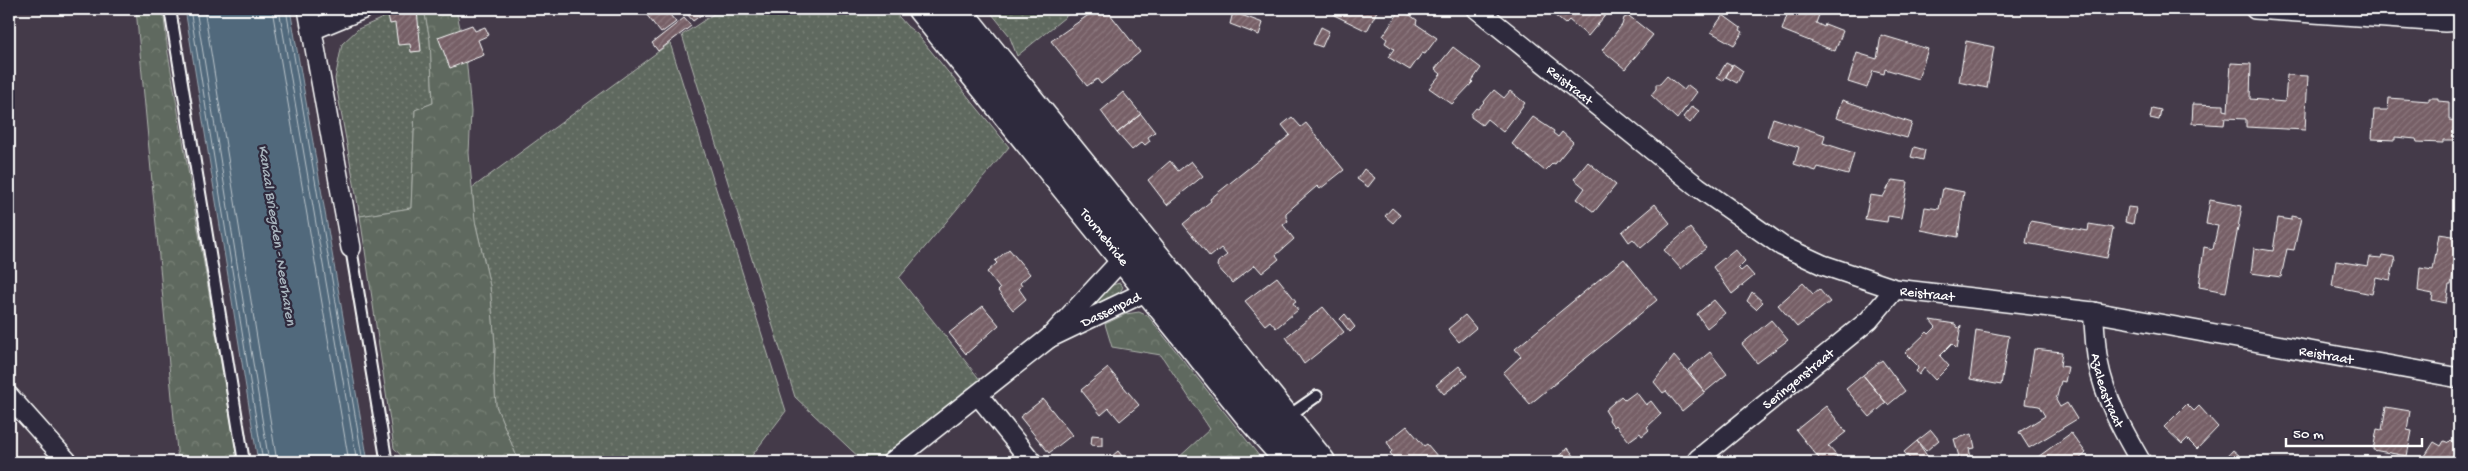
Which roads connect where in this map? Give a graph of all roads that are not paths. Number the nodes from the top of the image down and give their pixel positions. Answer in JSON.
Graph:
{"nodes":[{"id":1,"x":170,"y":9,"type":"edge"},
{"id":2,"x":308,"y":9,"type":"edge"},
{"id":3,"x":363,"y":9,"type":"edge"},
{"id":4,"x":922,"y":9,"type":"edge"},
{"id":5,"x":956,"y":9,"type":"edge"},
{"id":6,"x":1477,"y":9,"type":"edge"},
{"id":7,"x":2255,"y":9,"type":"edge"},
{"id":8,"x":2459,"y":20,"type":"edge"},
{"id":9,"x":312,"y":30,"type":"junction"},
{"id":10,"x":351,"y":248,"type":"joint"},
{"id":11,"x":1125,"y":262,"type":"junction"},
{"id":12,"x":1160,"y":262,"type":"junction"},
{"id":13,"x":1895,"y":289,"type":"junction"},
{"id":14,"x":1149,"y":290,"type":"junction"},
{"id":15,"x":2093,"y":312,"type":"junction"},
{"id":16,"x":1049,"y":338,"type":"junction"},
{"id":17,"x":2459,"y":378,"type":"edge"},
{"id":18,"x":978,"y":395,"type":"junction"},
{"id":19,"x":9,"y":396,"type":"edge"},
{"id":20,"x":1317,"y":396,"type":"dead end"},
{"id":21,"x":1276,"y":426,"type":"junction"},
{"id":22,"x":68,"y":462,"type":"edge"},
{"id":23,"x":244,"y":462,"type":"edge"},
{"id":24,"x":390,"y":462,"type":"edge"},
{"id":25,"x":892,"y":462,"type":"edge"},
{"id":26,"x":1032,"y":462,"type":"edge"},
{"id":27,"x":1291,"y":462,"type":"edge"},
{"id":28,"x":1321,"y":462,"type":"edge"},
{"id":29,"x":1700,"y":462,"type":"edge"},
{"id":30,"x":2141,"y":462,"type":"edge"}],
"edges":[{"from":1,"to":23,"type":"lane"},
{"from":2,"to":9,"type":"street"},
{"from":3,"to":9,"type":"street"},
{"from":4,"to":11,"type":"main road","name":"Tournebride"},
{"from":5,"to":12,"type":"main road","name":"Tournebride"},
{"from":6,"to":13,"type":"street","name":"Reistraat"},
{"from":7,"to":8,"type":"street"},
{"from":9,"to":10,"type":"street"},
{"from":10,"to":24,"type":"lane"},
{"from":11,"to":12,"type":"street"},
{"from":11,"to":14,"type":"main road","name":"Tournebride"},
{"from":11,"to":16,"type":"street","name":"Dassenpad"},
{"from":12,"to":14,"type":"street","name":"Dassenpad"},
{"from":12,"to":21,"type":"main road","name":"Tournebride"},
{"from":13,"to":15,"type":"street","name":"Reistraat"},
{"from":13,"to":29,"type":"street","name":"Seringenstraat"},
{"from":14,"to":16,"type":"street","name":"Dassenpad"},
{"from":14,"to":21,"type":"main road","name":"Tournebride"},
{"from":15,"to":17,"type":"street","name":"Reistraat"},
{"from":15,"to":30,"type":"street","name":"Azaleastraat"},
{"from":16,"to":18,"type":"street","name":"Dassenpad"},
{"from":18,"to":25,"type":"street","name":"Dassenpad"},
{"from":18,"to":26,"type":"street"},
{"from":19,"to":22,"type":"street"},
{"from":20,"to":21,"type":"lane"},
{"from":21,"to":27,"type":"main road","name":"Tournebride"},
{"from":21,"to":28,"type":"main road","name":"Tournebride"}]}
